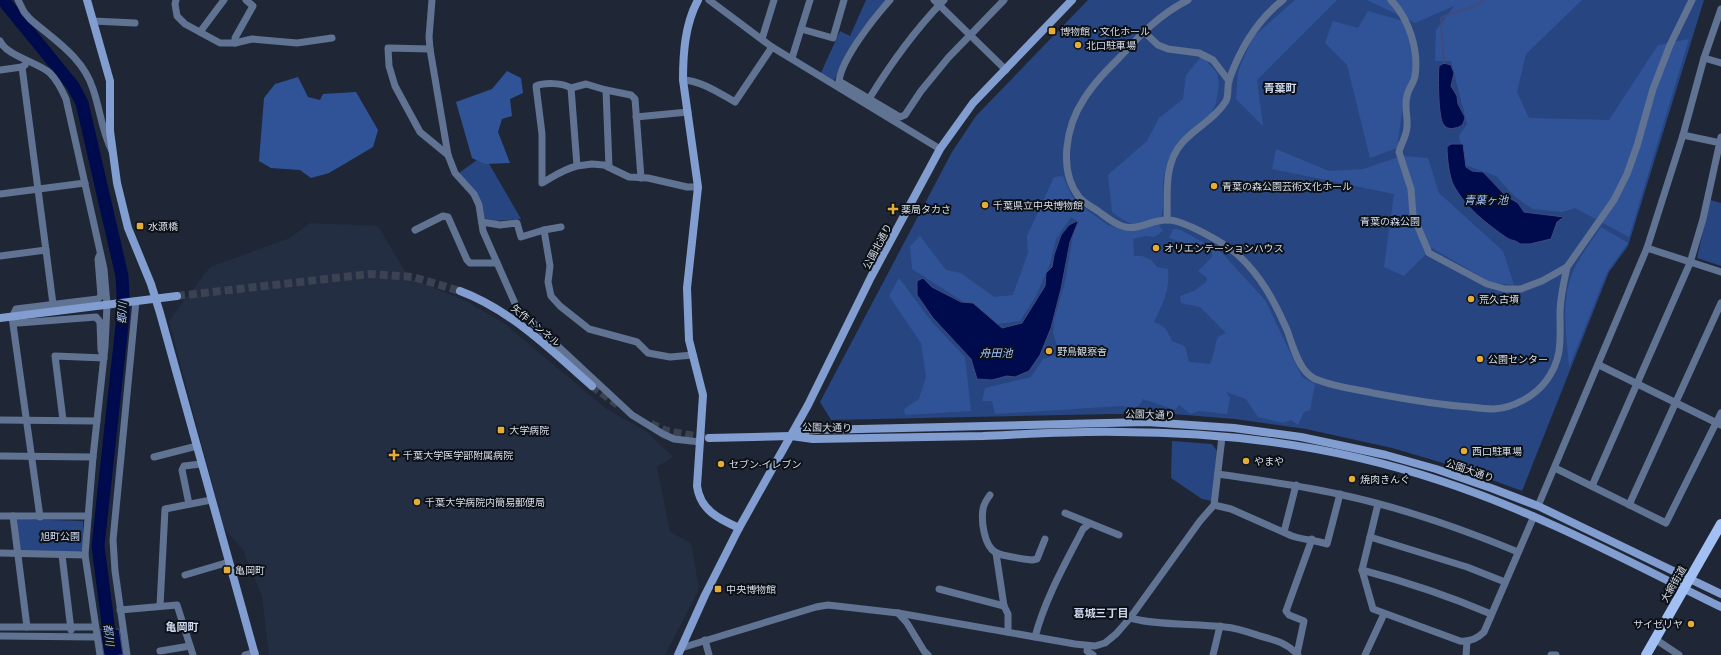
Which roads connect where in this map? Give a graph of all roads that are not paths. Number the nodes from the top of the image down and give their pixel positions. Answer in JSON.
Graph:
{"nodes":[{"id":1,"x":18,"y":0,"type":"edge"},
{"id":2,"x":87,"y":0,"type":"edge"},
{"id":3,"x":176,"y":0,"type":"edge"},
{"id":4,"x":224,"y":0,"type":"edge"},
{"id":5,"x":246,"y":0,"type":"edge"},
{"id":6,"x":432,"y":0,"type":"edge"},
{"id":7,"x":698,"y":0,"type":"edge"},
{"id":8,"x":709,"y":0,"type":"edge"},
{"id":9,"x":774,"y":0,"type":"edge"},
{"id":10,"x":810,"y":0,"type":"edge"},
{"id":11,"x":844,"y":0,"type":"edge"},
{"id":12,"x":890,"y":0,"type":"edge"},
{"id":13,"x":1004,"y":0,"type":"edge"},
{"id":14,"x":1070,"y":0,"type":"edge"},
{"id":15,"x":1188,"y":0,"type":"edge"},
{"id":16,"x":1283,"y":0,"type":"edge"},
{"id":17,"x":1391,"y":0,"type":"edge"},
{"id":18,"x":1692,"y":0,"type":"edge"},
{"id":19,"x":939,"y":2,"type":"edge"},
{"id":20,"x":1721,"y":10,"type":"edge"},
{"id":21,"x":92,"y":20,"type":"junction"},
{"id":22,"x":136,"y":23,"type":"dead end"},
{"id":23,"x":801,"y":29,"type":"junction"},
{"id":24,"x":1143,"y":31,"type":"junction"},
{"id":25,"x":200,"y":32,"type":"junction"},
{"id":26,"x":971,"y":35,"type":"junction"},
{"id":27,"x":332,"y":38,"type":"dead end"},
{"id":28,"x":762,"y":39,"type":"junction"},
{"id":29,"x":0,"y":41,"type":"edge"},
{"id":30,"x":235,"y":43,"type":"junction"},
{"id":31,"x":772,"y":47,"type":"junction"},
{"id":32,"x":430,"y":49,"type":"junction"},
{"id":33,"x":792,"y":58,"type":"junction"},
{"id":34,"x":1704,"y":58,"type":"junction"},
{"id":35,"x":30,"y":62,"type":"junction"},
{"id":36,"x":1721,"y":63,"type":"edge"},
{"id":37,"x":22,"y":67,"type":"junction"},
{"id":38,"x":0,"y":70,"type":"edge"},
{"id":39,"x":1006,"y":70,"type":"junction"},
{"id":40,"x":683,"y":80,"type":"junction"},
{"id":41,"x":1229,"y":81,"type":"junction"},
{"id":42,"x":571,"y":88,"type":"junction"},
{"id":43,"x":606,"y":90,"type":"junction"},
{"id":44,"x":870,"y":99,"type":"junction"},
{"id":45,"x":688,"y":112,"type":"junction"},
{"id":46,"x":636,"y":118,"type":"junction"},
{"id":47,"x":1683,"y":135,"type":"junction"},
{"id":48,"x":1720,"y":141,"type":"edge"},
{"id":49,"x":940,"y":149,"type":"junction"},
{"id":50,"x":112,"y":151,"type":"junction"},
{"id":51,"x":448,"y":155,"type":"junction"},
{"id":52,"x":577,"y":166,"type":"junction"},
{"id":53,"x":609,"y":167,"type":"junction"},
{"id":54,"x":641,"y":178,"type":"junction"},
{"id":55,"x":85,"y":183,"type":"junction"},
{"id":56,"x":698,"y":187,"type":"junction"},
{"id":57,"x":38,"y":190,"type":"junction"},
{"id":58,"x":0,"y":194,"type":"edge"},
{"id":59,"x":1168,"y":220,"type":"junction"},
{"id":60,"x":482,"y":222,"type":"junction"},
{"id":61,"x":561,"y":227,"type":"dead end"},
{"id":62,"x":415,"y":230,"type":"dead end"},
{"id":63,"x":544,"y":230,"type":"junction"},
{"id":64,"x":1647,"y":248,"type":"junction"},
{"id":65,"x":46,"y":250,"type":"junction"},
{"id":66,"x":100,"y":254,"type":"junction"},
{"id":67,"x":0,"y":256,"type":"edge"},
{"id":68,"x":1690,"y":263,"type":"junction"},
{"id":69,"x":497,"y":264,"type":"junction"},
{"id":70,"x":1567,"y":267,"type":"junction"},
{"id":71,"x":1721,"y":272,"type":"edge"},
{"id":72,"x":460,"y":291,"type":"tunnel mouth"},
{"id":73,"x":177,"y":296,"type":"tunnel mouth"},
{"id":74,"x":155,"y":299,"type":"junction"},
{"id":75,"x":136,"y":301,"type":"junction"},
{"id":76,"x":1721,"y":303,"type":"edge"},
{"id":77,"x":53,"y":304,"type":"junction"},
{"id":78,"x":107,"y":305,"type":"junction"},
{"id":79,"x":12,"y":316,"type":"junction"},
{"id":80,"x":0,"y":318,"type":"edge"},
{"id":81,"x":693,"y":355,"type":"junction"},
{"id":82,"x":104,"y":358,"type":"junction"},
{"id":83,"x":1599,"y":365,"type":"junction"},
{"id":84,"x":1638,"y":384,"type":"junction"},
{"id":85,"x":592,"y":386,"type":"tunnel mouth"},
{"id":86,"x":1676,"y":403,"type":"junction"},
{"id":87,"x":1721,"y":413,"type":"edge"},
{"id":88,"x":0,"y":420,"type":"edge"},
{"id":89,"x":27,"y":420,"type":"junction"},
{"id":90,"x":63,"y":420,"type":"junction"},
{"id":91,"x":97,"y":421,"type":"junction"},
{"id":92,"x":1718,"y":424,"type":"edge"},
{"id":93,"x":1210,"y":426,"type":"junction"},
{"id":94,"x":1231,"y":428,"type":"junction"},
{"id":95,"x":791,"y":436,"type":"junction"},
{"id":96,"x":1222,"y":437,"type":"junction"},
{"id":97,"x":708,"y":438,"type":"tunnel mouth"},
{"id":98,"x":700,"y":442,"type":"junction"},
{"id":99,"x":197,"y":446,"type":"junction"},
{"id":100,"x":0,"y":456,"type":"edge"},
{"id":101,"x":32,"y":457,"type":"junction"},
{"id":102,"x":93,"y":457,"type":"junction"},
{"id":103,"x":154,"y":457,"type":"dead end"},
{"id":104,"x":201,"y":464,"type":"junction"},
{"id":105,"x":1555,"y":468,"type":"junction"},
{"id":106,"x":1218,"y":474,"type":"junction"},
{"id":107,"x":1296,"y":485,"type":"junction"},
{"id":108,"x":1592,"y":486,"type":"junction"},
{"id":109,"x":1340,"y":494,"type":"junction"},
{"id":110,"x":990,"y":495,"type":"dead end"},
{"id":111,"x":211,"y":500,"type":"junction"},
{"id":112,"x":189,"y":504,"type":"junction"},
{"id":113,"x":1378,"y":504,"type":"junction"},
{"id":114,"x":1214,"y":505,"type":"junction"},
{"id":115,"x":1629,"y":505,"type":"junction"},
{"id":116,"x":1538,"y":506,"type":"junction"},
{"id":117,"x":1065,"y":513,"type":"dead end"},
{"id":118,"x":0,"y":516,"type":"edge"},
{"id":119,"x":13,"y":516,"type":"junction"},
{"id":120,"x":88,"y":516,"type":"junction"},
{"id":121,"x":1534,"y":516,"type":"junction"},
{"id":122,"x":40,"y":517,"type":"junction"},
{"id":123,"x":1088,"y":524,"type":"junction"},
{"id":124,"x":1721,"y":524,"type":"edge"},
{"id":125,"x":739,"y":528,"type":"junction"},
{"id":126,"x":1284,"y":532,"type":"junction"},
{"id":127,"x":1119,"y":535,"type":"dead end"},
{"id":128,"x":1370,"y":536,"type":"junction"},
{"id":129,"x":1045,"y":539,"type":"dead end"},
{"id":130,"x":1312,"y":539,"type":"junction"},
{"id":131,"x":1518,"y":552,"type":"junction"},
{"id":132,"x":0,"y":553,"type":"edge"},
{"id":133,"x":996,"y":553,"type":"junction"},
{"id":134,"x":18,"y":554,"type":"junction"},
{"id":135,"x":62,"y":555,"type":"junction"},
{"id":136,"x":85,"y":555,"type":"junction"},
{"id":137,"x":229,"y":562,"type":"junction"},
{"id":138,"x":1362,"y":570,"type":"junction"},
{"id":139,"x":185,"y":575,"type":"dead end"},
{"id":140,"x":1690,"y":579,"type":"junction"},
{"id":141,"x":1505,"y":582,"type":"junction"},
{"id":142,"x":939,"y":589,"type":"dead end"},
{"id":143,"x":1684,"y":589,"type":"junction"},
{"id":144,"x":1721,"y":594,"type":"edge"},
{"id":145,"x":160,"y":606,"type":"junction"},
{"id":146,"x":1004,"y":606,"type":"junction"},
{"id":147,"x":1721,"y":607,"type":"edge"},
{"id":148,"x":120,"y":610,"type":"junction"},
{"id":149,"x":898,"y":613,"type":"junction"},
{"id":150,"x":1384,"y":614,"type":"junction"},
{"id":151,"x":1491,"y":614,"type":"junction"},
{"id":152,"x":1130,"y":618,"type":"junction"},
{"id":153,"x":1220,"y":626,"type":"junction"},
{"id":154,"x":0,"y":627,"type":"edge"},
{"id":155,"x":27,"y":627,"type":"junction"},
{"id":156,"x":71,"y":627,"type":"junction"},
{"id":157,"x":95,"y":627,"type":"junction"},
{"id":158,"x":1008,"y":632,"type":"junction"},
{"id":159,"x":0,"y":636,"type":"edge"},
{"id":160,"x":72,"y":636,"type":"junction"},
{"id":161,"x":97,"y":637,"type":"junction"},
{"id":162,"x":1035,"y":637,"type":"junction"},
{"id":163,"x":705,"y":640,"type":"junction"},
{"id":164,"x":1655,"y":640,"type":"junction"},
{"id":165,"x":1468,"y":642,"type":"junction"},
{"id":166,"x":190,"y":646,"type":"junction"},
{"id":167,"x":1088,"y":646,"type":"junction"},
{"id":168,"x":160,"y":651,"type":"dead end"},
{"id":169,"x":679,"y":651,"type":"edge"},
{"id":170,"x":255,"y":654,"type":"edge"},
{"id":171,"x":100,"y":655,"type":"edge"},
{"id":172,"x":127,"y":655,"type":"edge"},
{"id":173,"x":193,"y":655,"type":"edge"},
{"id":174,"x":245,"y":655,"type":"edge"},
{"id":175,"x":709,"y":655,"type":"edge"},
{"id":176,"x":928,"y":655,"type":"edge"},
{"id":177,"x":1093,"y":655,"type":"edge"},
{"id":178,"x":1212,"y":655,"type":"edge"},
{"id":179,"x":1297,"y":655,"type":"edge"},
{"id":180,"x":1365,"y":655,"type":"edge"},
{"id":181,"x":1466,"y":655,"type":"edge"},
{"id":182,"x":1551,"y":655,"type":"edge"},
{"id":183,"x":1556,"y":655,"type":"edge"},
{"id":184,"x":1646,"y":655,"type":"edge"},
{"id":185,"x":1679,"y":655,"type":"edge"}],
"edges":[{"from":1,"to":50,"type":"street"},
{"from":2,"to":21,"type":"street"},
{"from":3,"to":25,"type":"street"},
{"from":4,"to":25,"type":"street"},
{"from":5,"to":30,"type":"street"},
{"from":6,"to":32,"type":"street"},
{"from":7,"to":40,"type":"street"},
{"from":8,"to":28,"type":"street"},
{"from":9,"to":28,"type":"street"},
{"from":10,"to":23,"type":"street"},
{"from":11,"to":23,"type":"street"},
{"from":12,"to":44,"type":"street"},
{"from":13,"to":26,"type":"street"},
{"from":14,"to":39,"type":"street","name":"公園北通り"},
{"from":15,"to":24,"type":"street"},
{"from":16,"to":41,"type":"street"},
{"from":17,"to":70,"type":"street"},
{"from":18,"to":70,"type":"street"},
{"from":19,"to":26,"type":"street"},
{"from":19,"to":44,"type":"street"},
{"from":20,"to":34,"type":"street"},
{"from":21,"to":22,"type":"street"},
{"from":21,"to":50,"type":"street"},
{"from":23,"to":33,"type":"street"},
{"from":24,"to":41,"type":"street"},
{"from":24,"to":59,"type":"street"},
{"from":25,"to":30,"type":"street"},
{"from":26,"to":39,"type":"street"},
{"from":26,"to":44,"type":"street"},
{"from":27,"to":30,"type":"street"},
{"from":28,"to":31,"type":"street"},
{"from":29,"to":35,"type":"street"},
{"from":31,"to":33,"type":"street"},
{"from":31,"to":40,"type":"street"},
{"from":32,"to":51,"type":"street"},
{"from":32,"to":51,"type":"street"},
{"from":33,"to":49,"type":"street"},
{"from":34,"to":36,"type":"street"},
{"from":34,"to":47,"type":"street"},
{"from":35,"to":37,"type":"street"},
{"from":35,"to":55,"type":"street"},
{"from":37,"to":38,"type":"street"},
{"from":37,"to":57,"type":"street"},
{"from":39,"to":49,"type":"street","name":"公園北通り"},
{"from":40,"to":45,"type":"street"},
{"from":41,"to":59,"type":"street"},
{"from":42,"to":43,"type":"street"},
{"from":42,"to":52,"type":"street"},
{"from":42,"to":52,"type":"street"},
{"from":43,"to":46,"type":"street"},
{"from":43,"to":53,"type":"street"},
{"from":45,"to":46,"type":"street"},
{"from":45,"to":56,"type":"street"},
{"from":46,"to":54,"type":"street"},
{"from":47,"to":48,"type":"street"},
{"from":47,"to":64,"type":"street"},
{"from":48,"to":68,"type":"street"},
{"from":49,"to":95,"type":"street","name":"公園北通り"},
{"from":50,"to":74,"type":"street"},
{"from":51,"to":60,"type":"street"},
{"from":52,"to":53,"type":"street"},
{"from":53,"to":54,"type":"street"},
{"from":54,"to":56,"type":"street"},
{"from":55,"to":57,"type":"street"},
{"from":55,"to":66,"type":"street"},
{"from":56,"to":81,"type":"street"},
{"from":57,"to":58,"type":"street"},
{"from":57,"to":65,"type":"street"},
{"from":59,"to":70,"type":"street"},
{"from":60,"to":63,"type":"street"},
{"from":60,"to":69,"type":"street"},
{"from":61,"to":63,"type":"street"},
{"from":62,"to":69,"type":"street"},
{"from":63,"to":81,"type":"street"},
{"from":64,"to":68,"type":"street"},
{"from":64,"to":83,"type":"street"},
{"from":65,"to":67,"type":"street"},
{"from":65,"to":77,"type":"street"},
{"from":66,"to":77,"type":"street"},
{"from":66,"to":78,"type":"street"},
{"from":68,"to":71,"type":"street"},
{"from":68,"to":84,"type":"street"},
{"from":69,"to":98,"type":"street"},
{"from":72,"to":85,"type":"street","name":"矢作トンネル"},
{"from":73,"to":74,"type":"street"},
{"from":74,"to":75,"type":"street"},
{"from":74,"to":99,"type":"street"},
{"from":75,"to":78,"type":"street"},
{"from":75,"to":148,"type":"street"},
{"from":76,"to":86,"type":"street"},
{"from":77,"to":79,"type":"street"},
{"from":78,"to":79,"type":"street"},
{"from":78,"to":82,"type":"street"},
{"from":79,"to":80,"type":"street"},
{"from":79,"to":82,"type":"street"},
{"from":79,"to":89,"type":"street"},
{"from":81,"to":98,"type":"street"},
{"from":82,"to":90,"type":"street"},
{"from":82,"to":91,"type":"street"},
{"from":83,"to":84,"type":"street"},
{"from":83,"to":105,"type":"street"},
{"from":84,"to":86,"type":"street"},
{"from":84,"to":108,"type":"street"},
{"from":86,"to":92,"type":"street"},
{"from":86,"to":115,"type":"street"},
{"from":87,"to":92,"type":"street"},
{"from":88,"to":89,"type":"street"},
{"from":89,"to":90,"type":"street"},
{"from":89,"to":101,"type":"street"},
{"from":90,"to":91,"type":"street"},
{"from":91,"to":102,"type":"street"},
{"from":92,"to":115,"type":"street"},
{"from":93,"to":94,"type":"street","name":"公園大通り"},
{"from":93,"to":95,"type":"street","name":"公園大通り"},
{"from":93,"to":96,"type":"street"},
{"from":94,"to":96,"type":"street"},
{"from":94,"to":116,"type":"street","name":"公園大通り"},
{"from":95,"to":96,"type":"street","name":"公園大通り"},
{"from":95,"to":97,"type":"street"},
{"from":95,"to":125,"type":"street","name":"公園北通り"},
{"from":96,"to":106,"type":"street"},
{"from":96,"to":121,"type":"street","name":"公園大通り"},
{"from":98,"to":125,"type":"street"},
{"from":99,"to":103,"type":"street"},
{"from":99,"to":104,"type":"street"},
{"from":100,"to":101,"type":"street"},
{"from":101,"to":102,"type":"street"},
{"from":101,"to":122,"type":"street"},
{"from":102,"to":120,"type":"street"},
{"from":104,"to":111,"type":"street"},
{"from":104,"to":112,"type":"street"},
{"from":105,"to":108,"type":"street"},
{"from":105,"to":116,"type":"street"},
{"from":106,"to":107,"type":"street"},
{"from":106,"to":114,"type":"street"},
{"from":107,"to":109,"type":"street"},
{"from":107,"to":126,"type":"street"},
{"from":108,"to":115,"type":"street"},
{"from":109,"to":113,"type":"street"},
{"from":109,"to":130,"type":"street"},
{"from":110,"to":133,"type":"street"},
{"from":111,"to":112,"type":"street"},
{"from":111,"to":137,"type":"street"},
{"from":112,"to":145,"type":"street"},
{"from":113,"to":128,"type":"street"},
{"from":113,"to":131,"type":"street"},
{"from":114,"to":126,"type":"street"},
{"from":114,"to":152,"type":"street"},
{"from":116,"to":140,"type":"street","name":"公園大通り"},
{"from":117,"to":123,"type":"street"},
{"from":118,"to":119,"type":"street"},
{"from":119,"to":122,"type":"street"},
{"from":119,"to":134,"type":"street"},
{"from":120,"to":122,"type":"street"},
{"from":120,"to":136,"type":"street"},
{"from":121,"to":131,"type":"street"},
{"from":121,"to":143,"type":"street","name":"公園大通り"},
{"from":123,"to":127,"type":"street"},
{"from":123,"to":162,"type":"street"},
{"from":124,"to":140,"type":"main road","name":"大網街道"},
{"from":125,"to":169,"type":"street","name":"公園北通り"},
{"from":126,"to":130,"type":"street"},
{"from":128,"to":138,"type":"street"},
{"from":128,"to":141,"type":"street"},
{"from":129,"to":133,"type":"street"},
{"from":130,"to":179,"type":"street"},
{"from":131,"to":141,"type":"street"},
{"from":132,"to":134,"type":"street"},
{"from":133,"to":146,"type":"street"},
{"from":134,"to":135,"type":"street"},
{"from":134,"to":155,"type":"street"},
{"from":135,"to":136,"type":"street"},
{"from":135,"to":156,"type":"street"},
{"from":136,"to":157,"type":"street"},
{"from":137,"to":139,"type":"street"},
{"from":137,"to":170,"type":"street"},
{"from":138,"to":150,"type":"street"},
{"from":138,"to":151,"type":"street"},
{"from":140,"to":143,"type":"main road","name":"大網街道"},
{"from":140,"to":144,"type":"street","name":"公園大通り"},
{"from":141,"to":151,"type":"street"},
{"from":142,"to":146,"type":"street"},
{"from":143,"to":147,"type":"street","name":"公園大通り"},
{"from":143,"to":164,"type":"main road","name":"大網街道"},
{"from":145,"to":148,"type":"street"},
{"from":145,"to":166,"type":"street"},
{"from":146,"to":158,"type":"street"},
{"from":148,"to":172,"type":"street"},
{"from":149,"to":158,"type":"street"},
{"from":149,"to":163,"type":"street"},
{"from":149,"to":176,"type":"street"},
{"from":150,"to":165,"type":"street"},
{"from":150,"to":180,"type":"street"},
{"from":151,"to":165,"type":"street"},
{"from":152,"to":153,"type":"street"},
{"from":152,"to":167,"type":"street"},
{"from":153,"to":178,"type":"street"},
{"from":153,"to":179,"type":"street"},
{"from":154,"to":155,"type":"street"},
{"from":155,"to":156,"type":"street"},
{"from":156,"to":157,"type":"street"},
{"from":156,"to":160,"type":"street"},
{"from":157,"to":161,"type":"street"},
{"from":158,"to":162,"type":"street"},
{"from":159,"to":160,"type":"street"},
{"from":160,"to":161,"type":"street"},
{"from":161,"to":171,"type":"street"},
{"from":162,"to":167,"type":"street"},
{"from":163,"to":169,"type":"street"},
{"from":163,"to":175,"type":"street"},
{"from":164,"to":184,"type":"main road","name":"大網街道"},
{"from":164,"to":185,"type":"street"},
{"from":165,"to":181,"type":"street"},
{"from":166,"to":168,"type":"street"},
{"from":166,"to":173,"type":"street"},
{"from":167,"to":177,"type":"street"},
{"from":170,"to":174,"type":"street"},
{"from":182,"to":183,"type":"street"}]}
